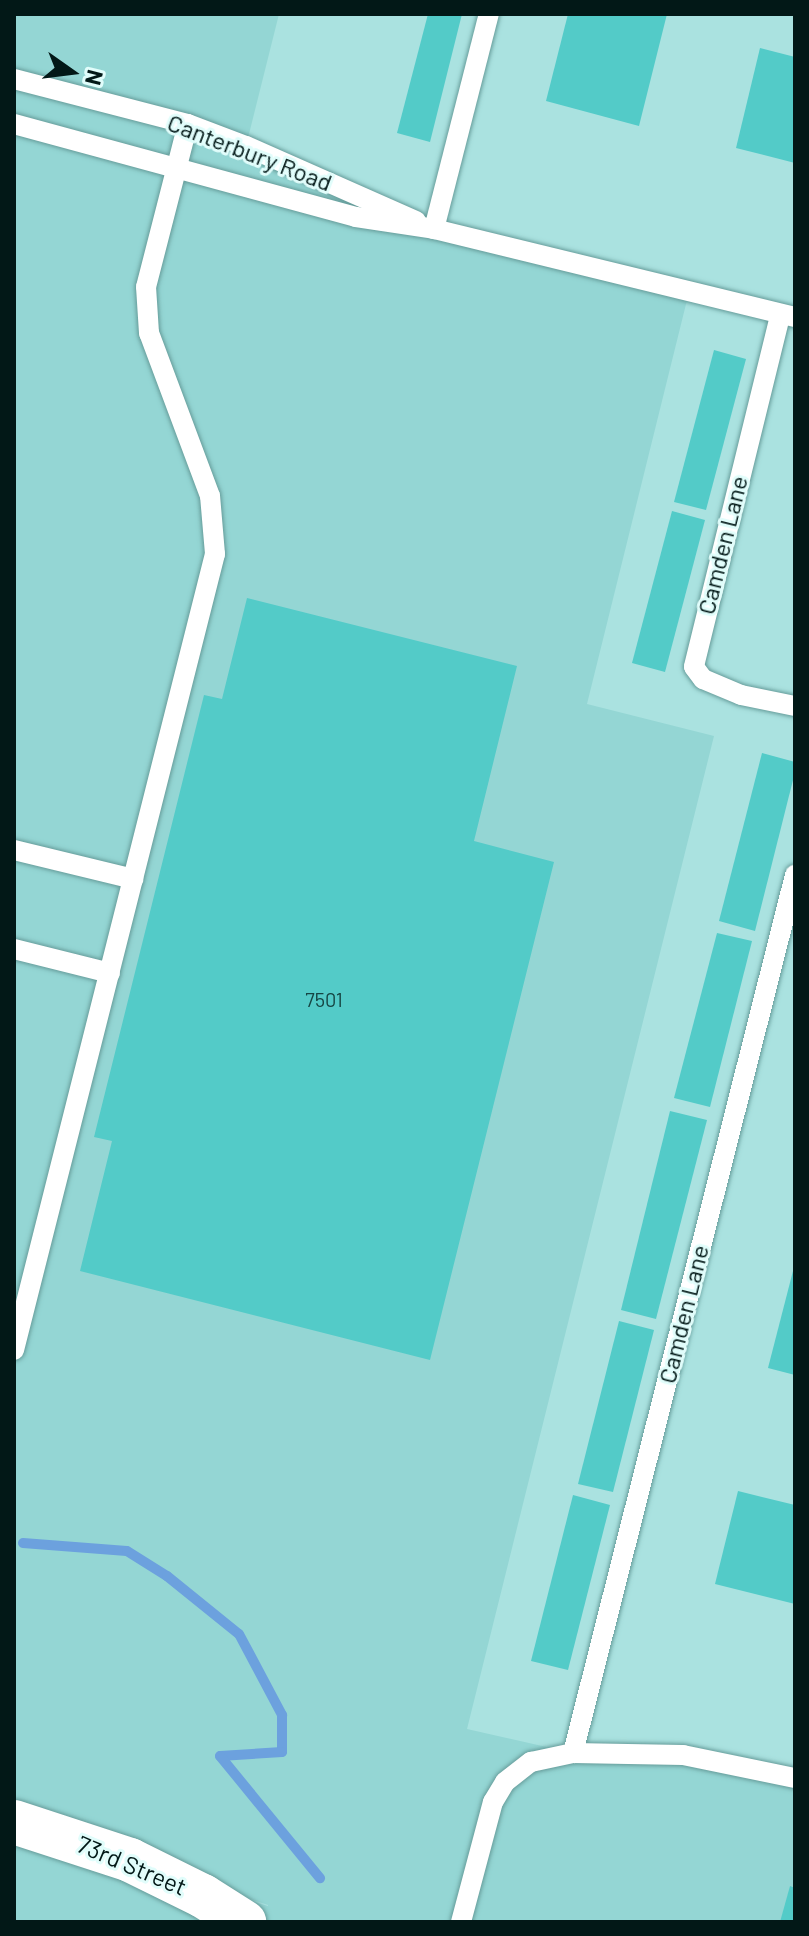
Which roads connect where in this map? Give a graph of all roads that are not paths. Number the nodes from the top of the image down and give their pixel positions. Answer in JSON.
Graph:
{"nodes":[{"id":1,"x":489,"y":14,"type":"edge"},
{"id":2,"x":14,"y":79,"type":"edge"},
{"id":3,"x":14,"y":124,"type":"edge"},
{"id":4,"x":188,"y":124,"type":"junction"},
{"id":5,"x":177,"y":167,"type":"junction"},
{"id":6,"x":434,"y":229,"type":"junction"},
{"id":7,"x":788,"y":316,"type":"edge"},
{"id":8,"x":795,"y":706,"type":"edge"},
{"id":9,"x":14,"y":850,"type":"edge"},
{"id":10,"x":795,"y":875,"type":"edge"},
{"id":11,"x":134,"y":879,"type":"junction"},
{"id":12,"x":14,"y":949,"type":"edge"},
{"id":13,"x":110,"y":973,"type":"junction"},
{"id":14,"x":14,"y":1350,"type":"edge"},
{"id":15,"x":573,"y":1753,"type":"junction"},
{"id":16,"x":795,"y":1778,"type":"edge"},
{"id":17,"x":14,"y":1822,"type":"edge"},
{"id":18,"x":244,"y":1922,"type":"edge"},
{"id":19,"x":461,"y":1922,"type":"edge"}],
"edges":[{"from":1,"to":6,"type":"lane"},
{"from":2,"to":4,"type":"lane","name":"Canterbury Road"},
{"from":3,"to":5,"type":"lane","name":"Canterbury Road"},
{"from":4,"to":5,"type":"lane"},
{"from":4,"to":6,"type":"lane","name":"Canterbury Road"},
{"from":5,"to":6,"type":"lane","name":"Canterbury Road"},
{"from":5,"to":11,"type":"lane"},
{"from":6,"to":7,"type":"lane","name":"Canterbury Road"},
{"from":7,"to":8,"type":"lane","name":"Camden Lane"},
{"from":9,"to":11,"type":"lane"},
{"from":10,"to":15,"type":"lane","name":"Camden Lane"},
{"from":11,"to":13,"type":"lane"},
{"from":12,"to":13,"type":"lane"},
{"from":13,"to":14,"type":"lane"},
{"from":15,"to":16,"type":"lane"},
{"from":15,"to":19,"type":"lane"},
{"from":17,"to":18,"type":"main road","name":"73rd Street"}]}
